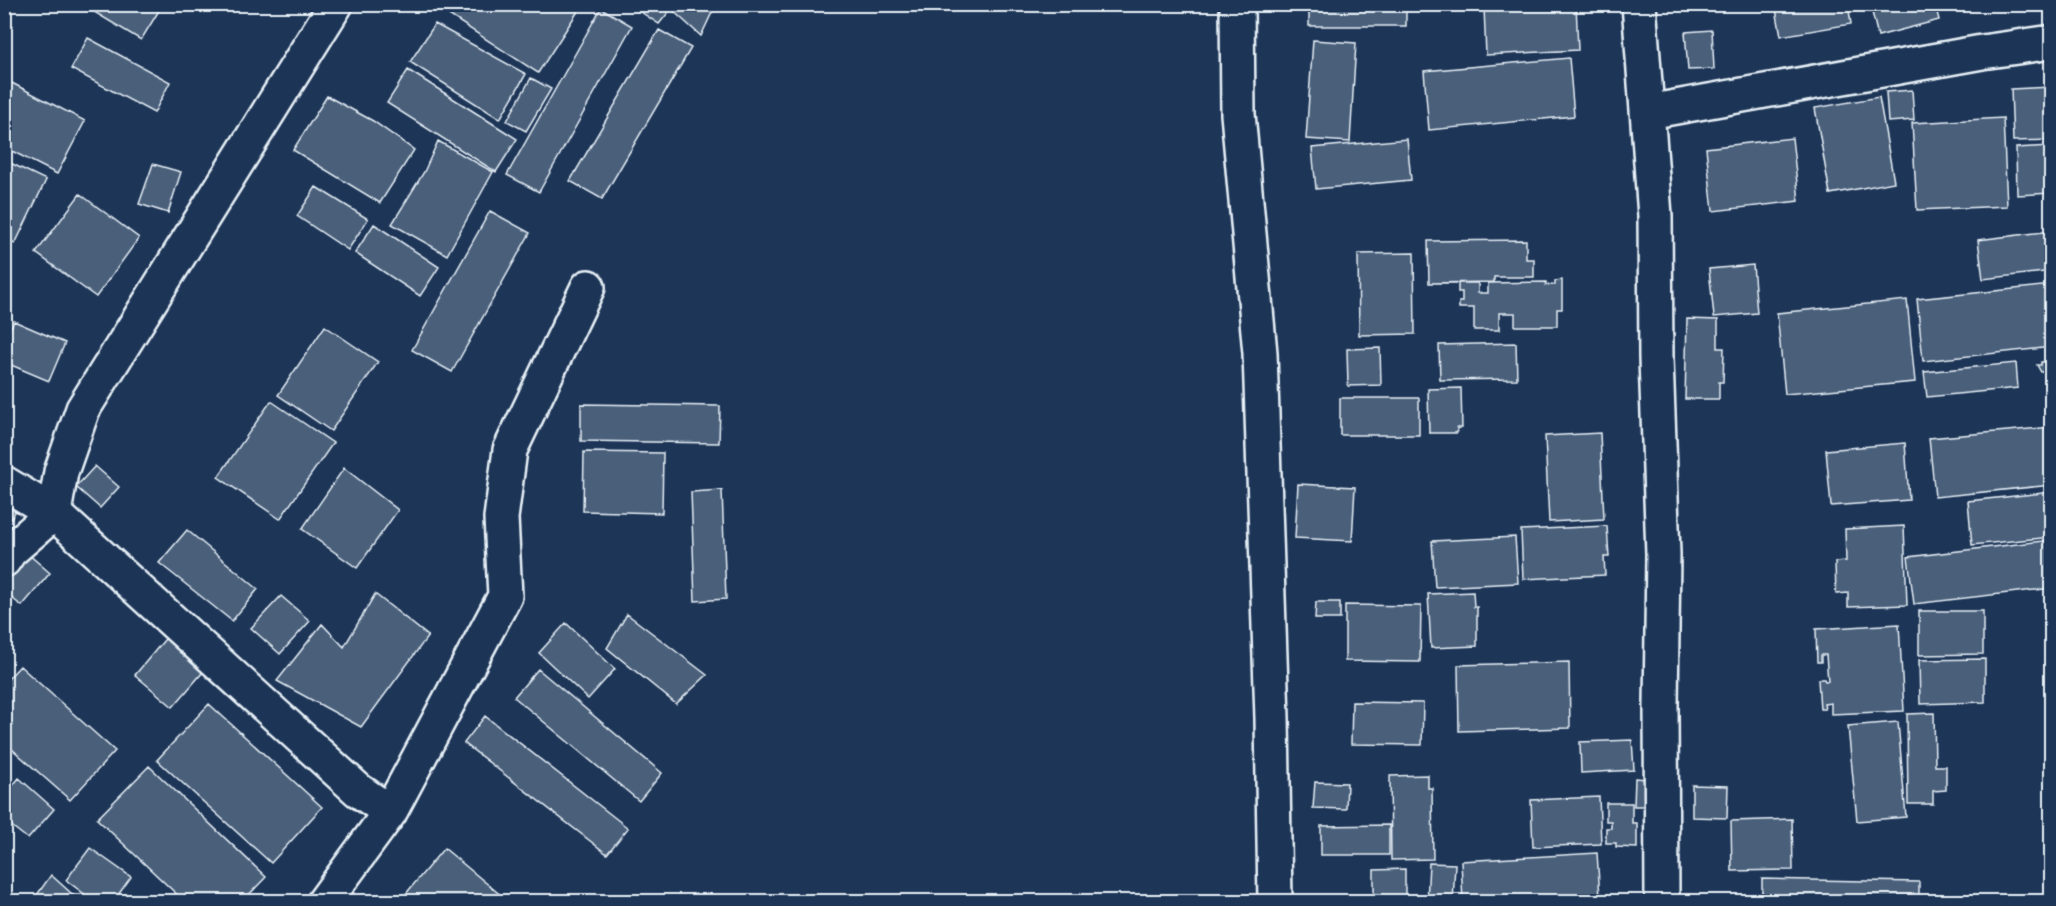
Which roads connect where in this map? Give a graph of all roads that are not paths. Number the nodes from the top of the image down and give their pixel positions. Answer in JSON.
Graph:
{"nodes":[{"id":1,"x":336,"y":4,"type":"edge"},
{"id":2,"x":1237,"y":4,"type":"edge"},
{"id":3,"x":1639,"y":4,"type":"edge"},
{"id":4,"x":2052,"y":42,"type":"edge"},
{"id":5,"x":1648,"y":112,"type":"junction"},
{"id":6,"x":588,"y":287,"type":"dead end"},
{"id":7,"x":4,"y":483,"type":"edge"},
{"id":8,"x":54,"y":513,"type":"junction"},
{"id":9,"x":4,"y":560,"type":"edge"},
{"id":10,"x":390,"y":812,"type":"junction"},
{"id":11,"x":324,"y":902,"type":"edge"},
{"id":12,"x":1275,"y":902,"type":"edge"},
{"id":13,"x":1662,"y":902,"type":"edge"}],
"edges":[{"from":1,"to":8,"type":"street"},
{"from":2,"to":12,"type":"street"},
{"from":3,"to":5,"type":"street"},
{"from":4,"to":5,"type":"street"},
{"from":5,"to":13,"type":"street"},
{"from":6,"to":10,"type":"street"},
{"from":7,"to":8,"type":"street"},
{"from":8,"to":9,"type":"street"},
{"from":8,"to":10,"type":"street"},
{"from":10,"to":11,"type":"street"}]}
